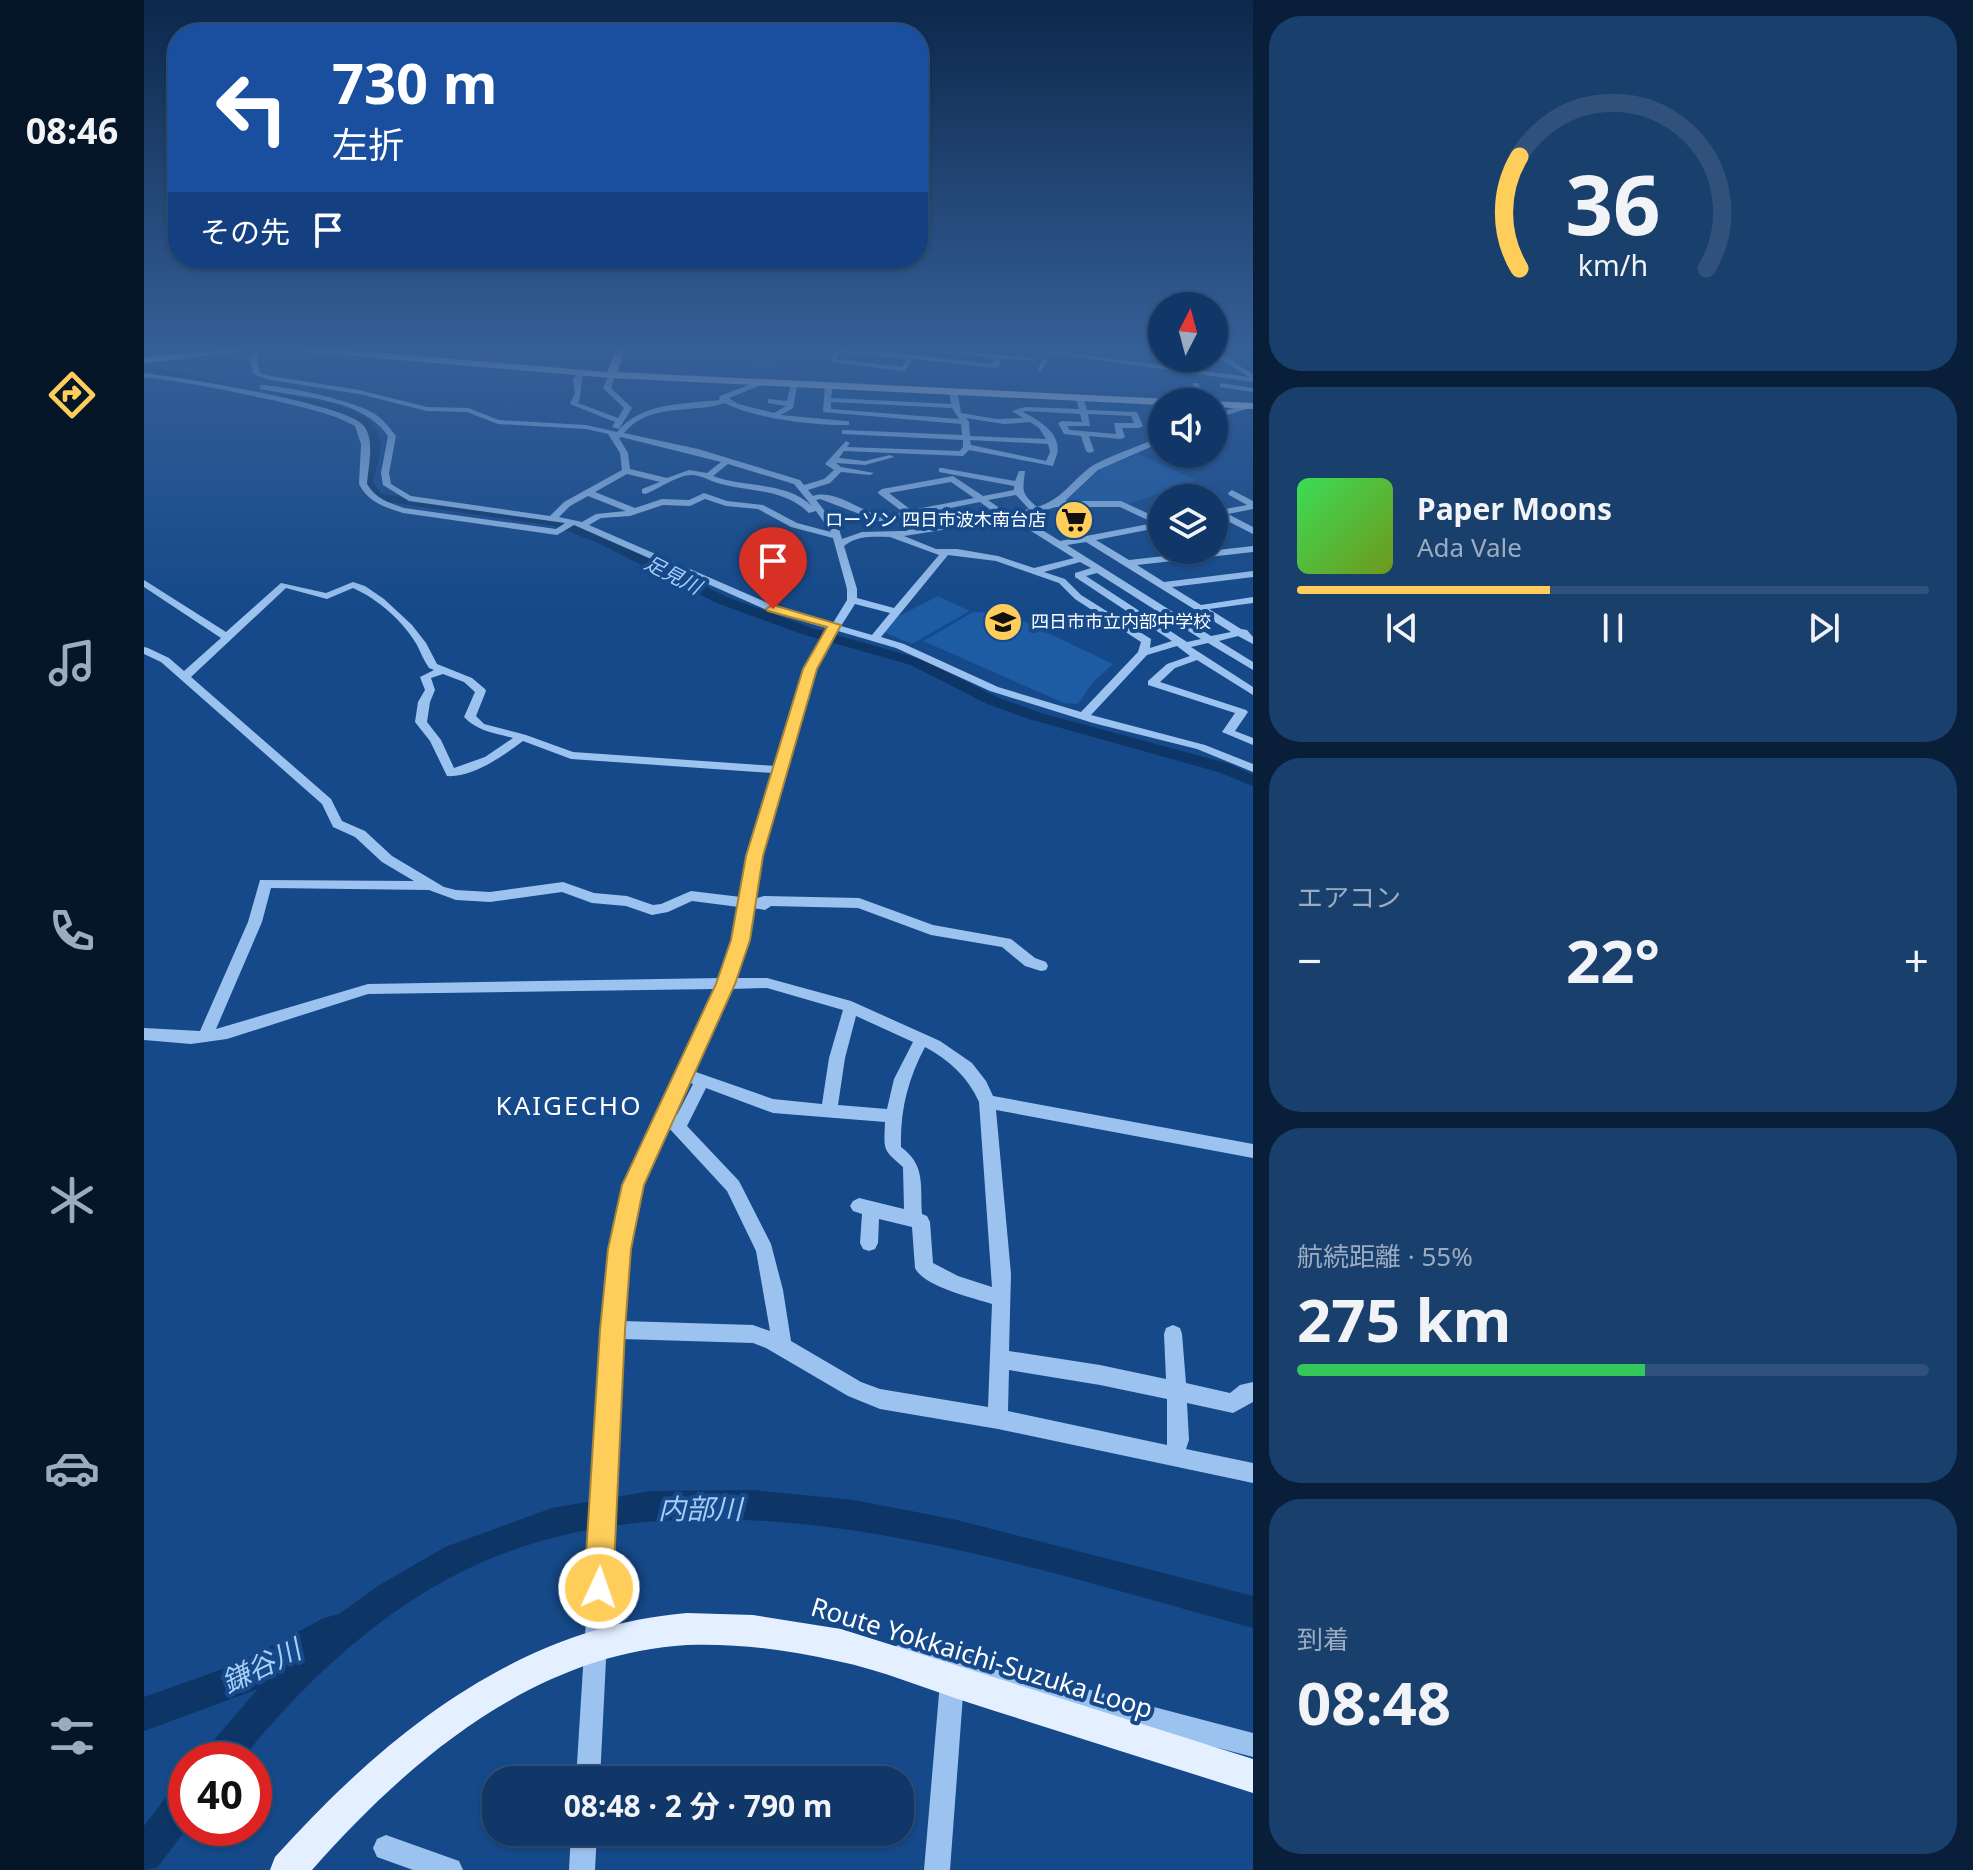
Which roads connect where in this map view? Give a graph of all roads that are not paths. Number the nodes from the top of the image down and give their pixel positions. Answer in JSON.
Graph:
{"nodes":[{"id":1,"x":363,"y":435,"type":"edge"},
{"id":2,"x":390,"y":435,"type":"edge"},
{"id":3,"x":615,"y":435,"type":"edge"},
{"id":4,"x":616,"y":435,"type":"edge"},
{"id":5,"x":845,"y":435,"type":"edge"},
{"id":6,"x":908,"y":435,"type":"edge"},
{"id":7,"x":966,"y":435,"type":"edge"},
{"id":8,"x":1052,"y":435,"type":"edge"},
{"id":9,"x":1085,"y":435,"type":"edge"},
{"id":10,"x":1090,"y":435,"type":"edge"},
{"id":11,"x":1120,"y":435,"type":"edge"},
{"id":12,"x":967,"y":442,"type":"junction"},
{"id":13,"x":1052,"y":442,"type":"junction"},
{"id":14,"x":1148,"y":445,"type":"edge"},
{"id":15,"x":842,"y":449,"type":"junction"},
{"id":16,"x":1090,"y":451,"type":"dead end"},
{"id":17,"x":897,"y":452,"type":"junction"},
{"id":18,"x":728,"y":460,"type":"junction"},
{"id":19,"x":834,"y":460,"type":"junction"},
{"id":20,"x":839,"y":469,"type":"junction"},
{"id":21,"x":942,"y":470,"type":"dead end"},
{"id":22,"x":626,"y":471,"type":"junction"},
{"id":23,"x":1022,"y":473,"type":"dead end"},
{"id":24,"x":966,"y":476,"type":"dead end"},
{"id":25,"x":711,"y":478,"type":"junction"},
{"id":26,"x":953,"y":479,"type":"junction"},
{"id":27,"x":667,"y":481,"type":"junction"},
{"id":28,"x":804,"y":488,"type":"junction"},
{"id":29,"x":1017,"y":488,"type":"junction"},
{"id":30,"x":645,"y":491,"type":"dead end"},
{"id":31,"x":587,"y":492,"type":"junction"},
{"id":32,"x":882,"y":492,"type":"junction"},
{"id":33,"x":1232,"y":493,"type":"dead end"},
{"id":34,"x":867,"y":495,"type":"dead end"},
{"id":35,"x":704,"y":496,"type":"junction"},
{"id":36,"x":981,"y":499,"type":"junction"},
{"id":37,"x":811,"y":501,"type":"junction"},
{"id":38,"x":1055,"y":504,"type":"junction"},
{"id":39,"x":1253,"y":505,"type":"edge"},
{"id":40,"x":1035,"y":510,"type":"junction"},
{"id":41,"x":634,"y":511,"type":"junction"},
{"id":42,"x":1228,"y":511,"type":"edge"},
{"id":43,"x":910,"y":513,"type":"junction"},
{"id":44,"x":1010,"y":516,"type":"junction"},
{"id":45,"x":554,"y":517,"type":"junction"},
{"id":46,"x":1148,"y":517,"type":"edge"},
{"id":47,"x":826,"y":518,"type":"junction"},
{"id":48,"x":1228,"y":518,"type":"edge"},
{"id":49,"x":577,"y":523,"type":"junction"},
{"id":50,"x":1148,"y":527,"type":"edge"},
{"id":51,"x":927,"y":528,"type":"junction"},
{"id":52,"x":1253,"y":531,"type":"edge"},
{"id":53,"x":862,"y":535,"type":"junction"},
{"id":54,"x":893,"y":535,"type":"junction"},
{"id":55,"x":1087,"y":538,"type":"junction"},
{"id":56,"x":838,"y":541,"type":"junction"},
{"id":57,"x":1060,"y":544,"type":"junction"},
{"id":58,"x":1253,"y":549,"type":"edge"},
{"id":59,"x":945,"y":553,"type":"junction"},
{"id":60,"x":1083,"y":558,"type":"junction"},
{"id":61,"x":1127,"y":563,"type":"junction"},
{"id":62,"x":1099,"y":569,"type":"junction"},
{"id":63,"x":1035,"y":571,"type":"junction"},
{"id":64,"x":1253,"y":574,"type":"edge"},
{"id":65,"x":144,"y":583,"type":"edge"},
{"id":66,"x":1162,"y":585,"type":"junction"},
{"id":67,"x":852,"y":600,"type":"junction"},
{"id":68,"x":1253,"y":600,"type":"edge"},
{"id":69,"x":1199,"y":608,"type":"junction"},
{"id":70,"x":896,"y":612,"type":"junction"},
{"id":71,"x":834,"y":626,"type":"junction"},
{"id":72,"x":1253,"y":631,"type":"edge"},
{"id":73,"x":1239,"y":633,"type":"junction"},
{"id":74,"x":228,"y":638,"type":"junction"},
{"id":75,"x":875,"y":638,"type":"junction"},
{"id":76,"x":1209,"y":639,"type":"junction"},
{"id":77,"x":1253,"y":641,"type":"edge"},
{"id":78,"x":1181,"y":644,"type":"junction"},
{"id":79,"x":144,"y":650,"type":"edge"},
{"id":80,"x":1143,"y":653,"type":"junction"},
{"id":81,"x":1198,"y":656,"type":"junction"},
{"id":82,"x":1253,"y":667,"type":"edge"},
{"id":83,"x":441,"y":671,"type":"junction"},
{"id":84,"x":184,"y":677,"type":"junction"},
{"id":85,"x":1253,"y":692,"type":"edge"},
{"id":86,"x":1083,"y":717,"type":"junction"},
{"id":87,"x":522,"y":737,"type":"junction"},
{"id":88,"x":1253,"y":742,"type":"edge"},
{"id":89,"x":1253,"y":768,"type":"edge"},
{"id":90,"x":779,"y":770,"type":"junction"},
{"id":91,"x":432,"y":886,"type":"junction"},
{"id":92,"x":747,"y":905,"type":"junction"},
{"id":93,"x":1041,"y":966,"type":"dead end"},
{"id":94,"x":725,"y":984,"type":"junction"},
{"id":95,"x":851,"y":1007,"type":"junction"},
{"id":96,"x":144,"y":1034,"type":"edge"},
{"id":97,"x":205,"y":1036,"type":"junction"},
{"id":98,"x":922,"y":1039,"type":"junction"},
{"id":99,"x":684,"y":1074,"type":"junction"},
{"id":100,"x":702,"y":1081,"type":"junction"},
{"id":101,"x":987,"y":1102,"type":"junction"},
{"id":102,"x":829,"y":1111,"type":"junction"},
{"id":103,"x":665,"y":1113,"type":"junction"},
{"id":104,"x":892,"y":1116,"type":"junction"},
{"id":105,"x":678,"y":1128,"type":"junction"},
{"id":106,"x":1253,"y":1151,"type":"edge"},
{"id":107,"x":913,"y":1218,"type":"junction"},
{"id":108,"x":869,"y":1243,"type":"dead end"},
{"id":109,"x":1001,"y":1298,"type":"junction"},
{"id":110,"x":1173,"y":1334,"type":"dead end"},
{"id":111,"x":612,"y":1337,"type":"junction"},
{"id":112,"x":782,"y":1347,"type":"junction"},
{"id":113,"x":999,"y":1359,"type":"junction"},
{"id":114,"x":1176,"y":1391,"type":"junction"},
{"id":115,"x":1253,"y":1392,"type":"edge"},
{"id":116,"x":998,"y":1419,"type":"junction"},
{"id":117,"x":1174,"y":1455,"type":"junction"},
{"id":118,"x":1253,"y":1473,"type":"edge"},
{"id":119,"x":596,"y":1631,"type":"junction"},
{"id":120,"x":888,"y":1659,"type":"junction"},
{"id":121,"x":952,"y":1682,"type":"junction"},
{"id":122,"x":1253,"y":1745,"type":"edge"},
{"id":123,"x":589,"y":1766,"type":"edge"},
{"id":124,"x":1253,"y":1776,"type":"edge"},
{"id":125,"x":583,"y":1846,"type":"edge"},
{"id":126,"x":386,"y":1848,"type":"dead end"},
{"id":127,"x":288,"y":1870,"type":"edge"},
{"id":128,"x":450,"y":1870,"type":"edge"},
{"id":129,"x":582,"y":1870,"type":"edge"},
{"id":130,"x":937,"y":1870,"type":"edge"}],
"edges":[{"from":1,"to":49,"type":"street"},
{"from":2,"to":45,"type":"street"},
{"from":3,"to":22,"type":"street"},
{"from":4,"to":18,"type":"street"},
{"from":5,"to":15,"type":"street"},
{"from":6,"to":12,"type":"street"},
{"from":7,"to":12,"type":"street"},
{"from":8,"to":13,"type":"street"},
{"from":9,"to":16,"type":"street"},
{"from":10,"to":11,"type":"street"},
{"from":12,"to":13,"type":"street"},
{"from":12,"to":13,"type":"street"},
{"from":12,"to":17,"type":"street"},
{"from":14,"to":38,"type":"street"},
{"from":15,"to":17,"type":"street"},
{"from":15,"to":19,"type":"street"},
{"from":17,"to":19,"type":"street"},
{"from":18,"to":25,"type":"street"},
{"from":18,"to":28,"type":"street"},
{"from":19,"to":20,"type":"street"},
{"from":20,"to":28,"type":"street"},
{"from":20,"to":32,"type":"street"},
{"from":21,"to":29,"type":"street"},
{"from":22,"to":27,"type":"street"},
{"from":22,"to":31,"type":"street"},
{"from":23,"to":29,"type":"street"},
{"from":24,"to":26,"type":"street"},
{"from":25,"to":27,"type":"street"},
{"from":25,"to":35,"type":"street"},
{"from":25,"to":37,"type":"street"},
{"from":26,"to":32,"type":"street"},
{"from":26,"to":36,"type":"street"},
{"from":27,"to":30,"type":"street"},
{"from":28,"to":37,"type":"street"},
{"from":29,"to":36,"type":"street"},
{"from":29,"to":40,"type":"street"},
{"from":31,"to":41,"type":"street"},
{"from":31,"to":45,"type":"street"},
{"from":32,"to":34,"type":"street"},
{"from":32,"to":43,"type":"street"},
{"from":33,"to":39,"type":"street"},
{"from":35,"to":41,"type":"street"},
{"from":35,"to":56,"type":"street"},
{"from":36,"to":43,"type":"street"},
{"from":36,"to":44,"type":"street"},
{"from":37,"to":43,"type":"street"},
{"from":37,"to":47,"type":"street"},
{"from":38,"to":40,"type":"street"},
{"from":38,"to":46,"type":"street"},
{"from":39,"to":42,"type":"street"},
{"from":40,"to":44,"type":"street"},
{"from":41,"to":49,"type":"street"},
{"from":43,"to":51,"type":"street"},
{"from":44,"to":51,"type":"street"},
{"from":44,"to":57,"type":"street"},
{"from":45,"to":49,"type":"street"},
{"from":47,"to":53,"type":"street"},
{"from":47,"to":56,"type":"street"},
{"from":48,"to":52,"type":"street"},
{"from":49,"to":71,"type":"street"},
{"from":50,"to":55,"type":"street"},
{"from":51,"to":54,"type":"street"},
{"from":53,"to":54,"type":"street"},
{"from":53,"to":56,"type":"street"},
{"from":54,"to":59,"type":"street"},
{"from":55,"to":57,"type":"street"},
{"from":55,"to":61,"type":"street"},
{"from":56,"to":67,"type":"street"},
{"from":57,"to":60,"type":"street"},
{"from":58,"to":61,"type":"street"},
{"from":59,"to":63,"type":"street"},
{"from":59,"to":70,"type":"street"},
{"from":60,"to":62,"type":"street"},
{"from":60,"to":63,"type":"street"},
{"from":61,"to":66,"type":"street"},
{"from":62,"to":76,"type":"street"},
{"from":62,"to":78,"type":"street"},
{"from":63,"to":80,"type":"street"},
{"from":64,"to":66,"type":"street"},
{"from":65,"to":74,"type":"street"},
{"from":66,"to":69,"type":"street"},
{"from":67,"to":70,"type":"street"},
{"from":67,"to":71,"type":"street"},
{"from":68,"to":69,"type":"street"},
{"from":69,"to":73,"type":"street"},
{"from":70,"to":75,"type":"street"},
{"from":71,"to":75,"type":"street"},
{"from":71,"to":90,"type":"street"},
{"from":72,"to":73,"type":"street"},
{"from":73,"to":76,"type":"street"},
{"from":73,"to":77,"type":"street"},
{"from":74,"to":83,"type":"street"},
{"from":74,"to":84,"type":"street"},
{"from":75,"to":86,"type":"street"},
{"from":76,"to":78,"type":"street"},
{"from":76,"to":82,"type":"street"},
{"from":78,"to":80,"type":"street"},
{"from":78,"to":81,"type":"street"},
{"from":79,"to":84,"type":"street"},
{"from":80,"to":86,"type":"street"},
{"from":81,"to":85,"type":"street"},
{"from":81,"to":88,"type":"street"},
{"from":83,"to":87,"type":"street"},
{"from":83,"to":87,"type":"street"},
{"from":84,"to":91,"type":"street"},
{"from":86,"to":89,"type":"street"},
{"from":87,"to":90,"type":"street"},
{"from":90,"to":92,"type":"street"},
{"from":91,"to":92,"type":"street"},
{"from":91,"to":97,"type":"street"},
{"from":92,"to":93,"type":"street"},
{"from":92,"to":94,"type":"street"},
{"from":94,"to":95,"type":"street"},
{"from":94,"to":97,"type":"street"},
{"from":94,"to":99,"type":"street"},
{"from":95,"to":98,"type":"street"},
{"from":95,"to":102,"type":"street"},
{"from":96,"to":97,"type":"street"},
{"from":98,"to":101,"type":"street"},
{"from":98,"to":104,"type":"street"},
{"from":99,"to":100,"type":"street"},
{"from":99,"to":103,"type":"street"},
{"from":100,"to":102,"type":"street"},
{"from":100,"to":105,"type":"street"},
{"from":101,"to":106,"type":"street"},
{"from":101,"to":109,"type":"street"},
{"from":102,"to":104,"type":"street"},
{"from":103,"to":105,"type":"street"},
{"from":103,"to":111,"type":"street"},
{"from":104,"to":107,"type":"street"},
{"from":105,"to":112,"type":"street"},
{"from":107,"to":108,"type":"street"},
{"from":107,"to":109,"type":"street"},
{"from":109,"to":113,"type":"street"},
{"from":110,"to":114,"type":"street"},
{"from":111,"to":112,"type":"street"},
{"from":111,"to":119,"type":"street"},
{"from":112,"to":116,"type":"street"},
{"from":113,"to":114,"type":"street"},
{"from":113,"to":116,"type":"street"},
{"from":114,"to":115,"type":"street"},
{"from":114,"to":117,"type":"street"},
{"from":116,"to":117,"type":"street"},
{"from":117,"to":118,"type":"street"},
{"from":119,"to":120,"type":"main road","name":"Route Yokkaichi-Suzuka Loop"},
{"from":119,"to":123,"type":"street"},
{"from":119,"to":127,"type":"main road","name":"Route Yokkaichi-Suzuka Loop"},
{"from":120,"to":121,"type":"main road","name":"Route Yokkaichi-Suzuka Loop"},
{"from":120,"to":122,"type":"street"},
{"from":121,"to":124,"type":"main road","name":"Route Yokkaichi-Suzuka Loop"},
{"from":121,"to":130,"type":"street"},
{"from":125,"to":129,"type":"street"},
{"from":126,"to":128,"type":"street"}]}
